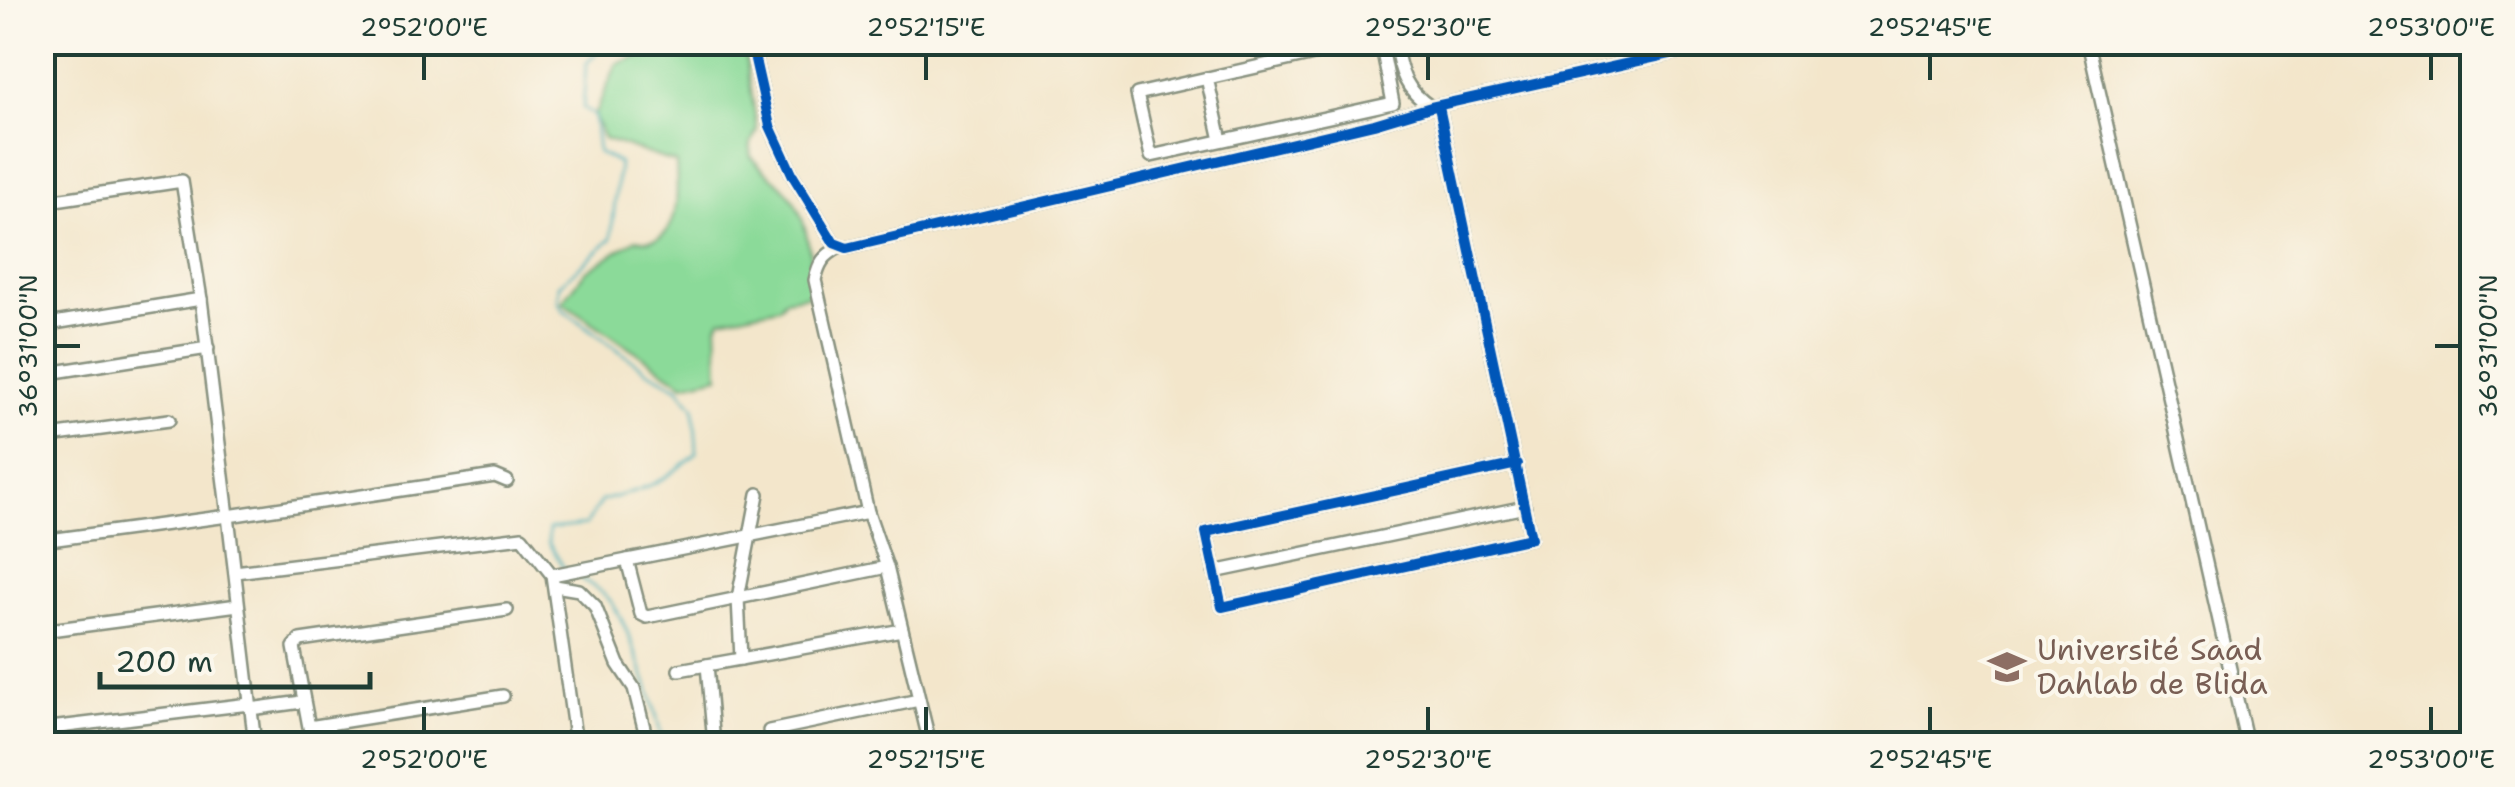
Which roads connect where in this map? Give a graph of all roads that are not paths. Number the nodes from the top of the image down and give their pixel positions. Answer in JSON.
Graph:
{"nodes":[{"id":1,"x":751,"y":42,"type":"edge"},
{"id":2,"x":1367,"y":42,"type":"edge"},
{"id":3,"x":1381,"y":42,"type":"edge"},
{"id":4,"x":1394,"y":42,"type":"edge"},
{"id":5,"x":1724,"y":42,"type":"edge"},
{"id":6,"x":2088,"y":42,"type":"edge"},
{"id":7,"x":1329,"y":47,"type":"edge"},
{"id":8,"x":1207,"y":78,"type":"junction"},
{"id":9,"x":1393,"y":102,"type":"junction"},
{"id":10,"x":1411,"y":105,"type":"junction"},
{"id":11,"x":1435,"y":107,"type":"junction"},
{"id":12,"x":1221,"y":140,"type":"junction"},
{"id":13,"x":42,"y":202,"type":"edge"},
{"id":14,"x":840,"y":248,"type":"junction"},
{"id":15,"x":201,"y":299,"type":"junction"},
{"id":16,"x":42,"y":326,"type":"edge"},
{"id":17,"x":208,"y":348,"type":"junction"},
{"id":18,"x":42,"y":374,"type":"edge"},
{"id":19,"x":169,"y":420,"type":"dead end"},
{"id":20,"x":42,"y":437,"type":"edge"},
{"id":21,"x":1517,"y":464,"type":"junction"},
{"id":22,"x":507,"y":481,"type":"dead end"},
{"id":23,"x":758,"y":494,"type":"dead end"},
{"id":24,"x":1525,"y":507,"type":"junction"},
{"id":25,"x":868,"y":512,"type":"junction"},
{"id":26,"x":228,"y":516,"type":"junction"},
{"id":27,"x":751,"y":536,"type":"junction"},
{"id":28,"x":42,"y":540,"type":"edge"},
{"id":29,"x":627,"y":560,"type":"junction"},
{"id":30,"x":886,"y":567,"type":"junction"},
{"id":31,"x":235,"y":572,"type":"junction"},
{"id":32,"x":1214,"y":572,"type":"junction"},
{"id":33,"x":553,"y":580,"type":"junction"},
{"id":34,"x":738,"y":598,"type":"junction"},
{"id":35,"x":238,"y":605,"type":"junction"},
{"id":36,"x":507,"y":610,"type":"dead end"},
{"id":37,"x":902,"y":630,"type":"junction"},
{"id":38,"x":42,"y":631,"type":"edge"},
{"id":39,"x":741,"y":659,"type":"junction"},
{"id":40,"x":707,"y":666,"type":"junction"},
{"id":41,"x":680,"y":670,"type":"dead end"},
{"id":42,"x":502,"y":696,"type":"dead end"},
{"id":43,"x":919,"y":700,"type":"junction"},
{"id":44,"x":302,"y":702,"type":"junction"},
{"id":45,"x":250,"y":706,"type":"junction"},
{"id":46,"x":42,"y":730,"type":"edge"},
{"id":47,"x":769,"y":731,"type":"dead end"},
{"id":48,"x":255,"y":744,"type":"edge"},
{"id":49,"x":576,"y":744,"type":"edge"},
{"id":50,"x":648,"y":744,"type":"edge"},
{"id":51,"x":714,"y":744,"type":"edge"},
{"id":52,"x":930,"y":744,"type":"edge"},
{"id":53,"x":2247,"y":744,"type":"edge"}],
"edges":[{"from":1,"to":14,"type":"street"},
{"from":2,"to":7,"type":"street"},
{"from":3,"to":9,"type":"street"},
{"from":4,"to":10,"type":"street"},
{"from":5,"to":11,"type":"street"},
{"from":6,"to":53,"type":"street"},
{"from":7,"to":8,"type":"street"},
{"from":8,"to":12,"type":"street"},
{"from":8,"to":12,"type":"street"},
{"from":9,"to":10,"type":"street"},
{"from":9,"to":12,"type":"street"},
{"from":10,"to":11,"type":"street"},
{"from":10,"to":14,"type":"street"},
{"from":11,"to":21,"type":"street"},
{"from":13,"to":15,"type":"street"},
{"from":14,"to":25,"type":"street"},
{"from":15,"to":16,"type":"street"},
{"from":15,"to":17,"type":"street"},
{"from":17,"to":18,"type":"street"},
{"from":17,"to":26,"type":"street"},
{"from":19,"to":20,"type":"street"},
{"from":21,"to":24,"type":"street"},
{"from":21,"to":32,"type":"street"},
{"from":22,"to":26,"type":"street"},
{"from":23,"to":27,"type":"street"},
{"from":24,"to":32,"type":"street"},
{"from":24,"to":32,"type":"street"},
{"from":25,"to":27,"type":"street"},
{"from":25,"to":30,"type":"street"},
{"from":26,"to":28,"type":"street"},
{"from":26,"to":31,"type":"street"},
{"from":27,"to":29,"type":"street"},
{"from":27,"to":34,"type":"street"},
{"from":29,"to":33,"type":"street"},
{"from":29,"to":34,"type":"street"},
{"from":30,"to":34,"type":"street"},
{"from":30,"to":37,"type":"street"},
{"from":31,"to":33,"type":"street"},
{"from":31,"to":35,"type":"street"},
{"from":33,"to":49,"type":"street"},
{"from":33,"to":50,"type":"street"},
{"from":34,"to":39,"type":"street"},
{"from":35,"to":38,"type":"street"},
{"from":35,"to":45,"type":"street"},
{"from":36,"to":44,"type":"street"},
{"from":37,"to":39,"type":"street"},
{"from":37,"to":43,"type":"street"},
{"from":39,"to":40,"type":"street"},
{"from":40,"to":41,"type":"street"},
{"from":40,"to":51,"type":"street"},
{"from":42,"to":44,"type":"street"},
{"from":43,"to":47,"type":"street"},
{"from":43,"to":52,"type":"street"},
{"from":44,"to":45,"type":"street"},
{"from":45,"to":46,"type":"street"},
{"from":45,"to":48,"type":"street"}]}
